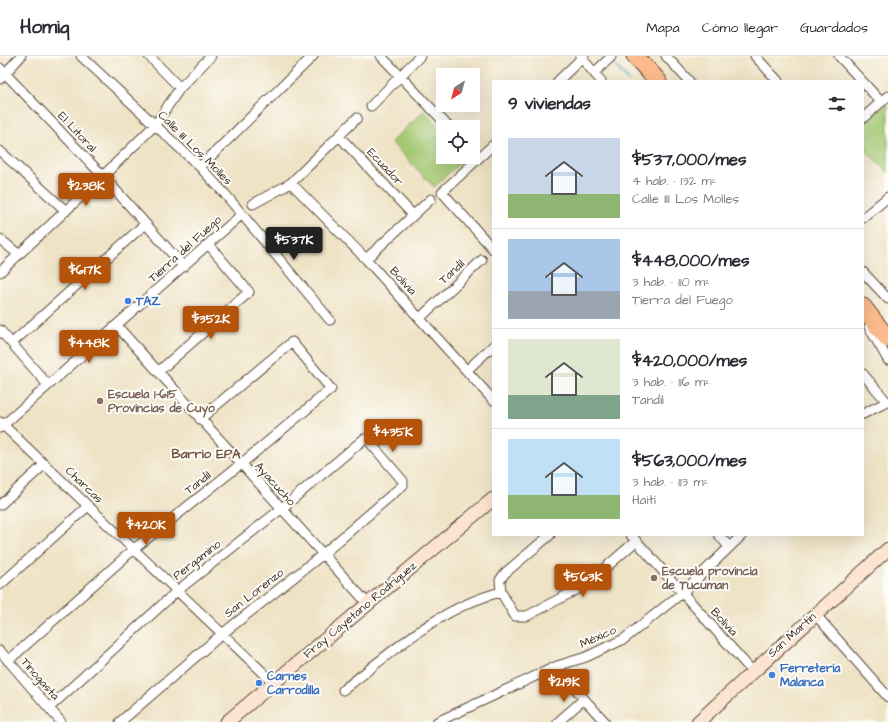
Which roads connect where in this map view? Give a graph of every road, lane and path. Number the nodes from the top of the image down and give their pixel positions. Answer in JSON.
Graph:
{"nodes":[{"id":1,"x":21,"y":56,"type":"edge"},
{"id":2,"x":81,"y":56,"type":"edge"},
{"id":3,"x":149,"y":56,"type":"edge"},
{"id":4,"x":211,"y":56,"type":"edge"},
{"id":5,"x":313,"y":56,"type":"edge"},
{"id":6,"x":380,"y":56,"type":"edge"},
{"id":7,"x":420,"y":56,"type":"edge"},
{"id":8,"x":601,"y":56,"type":"edge"},
{"id":9,"x":635,"y":56,"type":"edge"},
{"id":10,"x":648,"y":56,"type":"edge"},
{"id":11,"x":666,"y":56,"type":"edge"},
{"id":12,"x":755,"y":56,"type":"edge"},
{"id":13,"x":839,"y":56,"type":"edge"},
{"id":14,"x":582,"y":57,"type":"edge"},
{"id":15,"x":612,"y":57,"type":"edge"},
{"id":16,"x":594,"y":72,"type":"junction"},
{"id":17,"x":2,"y":73,"type":"edge"},
{"id":18,"x":400,"y":76,"type":"junction"},
{"id":19,"x":559,"y":80,"type":"edge"},
{"id":20,"x":600,"y":80,"type":"edge"},
{"id":21,"x":657,"y":80,"type":"edge"},
{"id":22,"x":669,"y":80,"type":"edge"},
{"id":23,"x":688,"y":80,"type":"edge"},
{"id":24,"x":777,"y":80,"type":"edge"},
{"id":25,"x":860,"y":80,"type":"edge"},
{"id":26,"x":864,"y":84,"type":"edge"},
{"id":27,"x":180,"y":88,"type":"junction"},
{"id":28,"x":888,"y":96,"type":"edge"},
{"id":29,"x":881,"y":102,"type":"junction"},
{"id":30,"x":371,"y":106,"type":"dead end"},
{"id":31,"x":864,"y":117,"type":"edge"},
{"id":32,"x":357,"y":118,"type":"dead end"},
{"id":33,"x":442,"y":120,"type":"edge"},
{"id":34,"x":155,"y":124,"type":"junction"},
{"id":35,"x":339,"y":136,"type":"junction"},
{"id":36,"x":492,"y":146,"type":"edge"},
{"id":37,"x":0,"y":151,"type":"edge"},
{"id":38,"x":480,"y":153,"type":"edge"},
{"id":39,"x":468,"y":164,"type":"edge"},
{"id":40,"x":200,"y":167,"type":"junction"},
{"id":41,"x":103,"y":176,"type":"junction"},
{"id":42,"x":291,"y":183,"type":"junction"},
{"id":43,"x":888,"y":197,"type":"edge"},
{"id":44,"x":431,"y":199,"type":"dead end"},
{"id":45,"x":253,"y":204,"type":"dead end"},
{"id":46,"x":66,"y":211,"type":"junction"},
{"id":47,"x":241,"y":215,"type":"junction"},
{"id":48,"x":413,"y":215,"type":"junction"},
{"id":49,"x":864,"y":217,"type":"edge"},
{"id":50,"x":145,"y":224,"type":"junction"},
{"id":51,"x":0,"y":239,"type":"edge"},
{"id":52,"x":209,"y":245,"type":"junction"},
{"id":53,"x":492,"y":248,"type":"edge"},
{"id":54,"x":18,"y":254,"type":"junction"},
{"id":55,"x":366,"y":259,"type":"junction"},
{"id":56,"x":482,"y":260,"type":"dead end"},
{"id":57,"x":184,"y":267,"type":"junction"},
{"id":58,"x":0,"y":272,"type":"edge"},
{"id":59,"x":864,"y":273,"type":"edge"},
{"id":60,"x":864,"y":295,"type":"edge"},
{"id":61,"x":888,"y":299,"type":"edge"},
{"id":62,"x":864,"y":308,"type":"edge"},
{"id":63,"x":420,"y":318,"type":"junction"},
{"id":64,"x":330,"y":320,"type":"dead end"},
{"id":65,"x":864,"y":320,"type":"edge"},
{"id":66,"x":888,"y":323,"type":"edge"},
{"id":67,"x":116,"y":326,"type":"junction"},
{"id":68,"x":0,"y":330,"type":"edge"},
{"id":69,"x":888,"y":339,"type":"edge"},
{"id":70,"x":12,"y":343,"type":"junction"},
{"id":71,"x":492,"y":347,"type":"edge"},
{"id":72,"x":888,"y":360,"type":"edge"},
{"id":73,"x":467,"y":370,"type":"junction"},
{"id":74,"x":158,"y":372,"type":"junction"},
{"id":75,"x":864,"y":375,"type":"edge"},
{"id":76,"x":48,"y":386,"type":"junction"},
{"id":77,"x":492,"y":399,"type":"edge"},
{"id":78,"x":888,"y":401,"type":"edge"},
{"id":79,"x":864,"y":413,"type":"edge"},
{"id":80,"x":200,"y":418,"type":"junction"},
{"id":81,"x":1,"y":425,"type":"edge"},
{"id":82,"x":365,"y":438,"type":"joint"},
{"id":83,"x":45,"y":464,"type":"junction"},
{"id":84,"x":241,"y":464,"type":"junction"},
{"id":85,"x":492,"y":500,"type":"edge"},
{"id":86,"x":0,"y":505,"type":"edge"},
{"id":87,"x":88,"y":506,"type":"junction"},
{"id":88,"x":281,"y":509,"type":"junction"},
{"id":89,"x":549,"y":536,"type":"edge"},
{"id":90,"x":720,"y":536,"type":"edge"},
{"id":91,"x":741,"y":536,"type":"edge"},
{"id":92,"x":634,"y":538,"type":"edge"},
{"id":93,"x":729,"y":547,"type":"junction"},
{"id":94,"x":134,"y":549,"type":"junction"},
{"id":95,"x":888,"y":549,"type":"edge"},
{"id":96,"x":322,"y":555,"type":"junction"},
{"id":97,"x":0,"y":585,"type":"edge"},
{"id":98,"x":177,"y":591,"type":"junction"},
{"id":99,"x":501,"y":592,"type":"junction"},
{"id":100,"x":682,"y":592,"type":"junction"},
{"id":101,"x":368,"y":604,"type":"junction"},
{"id":102,"x":815,"y":614,"type":"junction"},
{"id":103,"x":222,"y":634,"type":"junction"},
{"id":104,"x":0,"y":652,"type":"edge"},
{"id":105,"x":8,"y":661,"type":"junction"},
{"id":106,"x":557,"y":666,"type":"junction"},
{"id":107,"x":752,"y":671,"type":"junction"},
{"id":108,"x":273,"y":682,"type":"junction"},
{"id":109,"x":343,"y":690,"type":"dead end"},
{"id":110,"x":888,"y":697,"type":"edge"},
{"id":111,"x":584,"y":699,"type":"junction"},
{"id":112,"x":49,"y":708,"type":"junction"},
{"id":113,"x":61,"y":722,"type":"edge"},
{"id":114,"x":120,"y":722,"type":"edge"},
{"id":115,"x":227,"y":722,"type":"edge"},
{"id":116,"x":438,"y":722,"type":"edge"},
{"id":117,"x":558,"y":722,"type":"edge"},
{"id":118,"x":605,"y":722,"type":"edge"},
{"id":119,"x":698,"y":722,"type":"edge"}],
"edges":[{"from":1,"to":17,"type":"street"},
{"from":2,"to":34,"type":"street","name":"Calle III Los Molles"},
{"from":3,"to":27,"type":"street"},
{"from":4,"to":27,"type":"street"},
{"from":5,"to":40,"type":"street"},
{"from":6,"to":18,"type":"street"},
{"from":7,"to":18,"type":"street"},
{"from":8,"to":15,"type":"street"},
{"from":9,"to":21,"type":"highway"},
{"from":10,"to":22,"type":"highway"},
{"from":11,"to":23,"type":"street"},
{"from":12,"to":24,"type":"street"},
{"from":13,"to":25,"type":"street"},
{"from":14,"to":16,"type":"street"},
{"from":14,"to":19,"type":"street"},
{"from":15,"to":16,"type":"street"},
{"from":16,"to":20,"type":"street"},
{"from":17,"to":41,"type":"street","name":"El Litoral"},
{"from":18,"to":30,"type":"street"},
{"from":18,"to":33,"type":"street"},
{"from":26,"to":29,"type":"street"},
{"from":27,"to":34,"type":"street"},
{"from":28,"to":29,"type":"street"},
{"from":29,"to":31,"type":"street"},
{"from":32,"to":35,"type":"street"},
{"from":34,"to":40,"type":"street","name":"Calle III Los Molles"},
{"from":34,"to":41,"type":"street"},
{"from":35,"to":42,"type":"street"},
{"from":35,"to":48,"type":"street","name":"Ecuador"},
{"from":36,"to":38,"type":"street"},
{"from":37,"to":46,"type":"street"},
{"from":39,"to":53,"type":"street"},
{"from":40,"to":47,"type":"street","name":"Calle III Los Molles"},
{"from":41,"to":46,"type":"street"},
{"from":41,"to":50,"type":"street","name":"El Litoral"},
{"from":42,"to":45,"type":"street"},
{"from":42,"to":55,"type":"street","name":"Bolivia"},
{"from":43,"to":49,"type":"street"},
{"from":44,"to":48,"type":"street"},
{"from":46,"to":54,"type":"street"},
{"from":47,"to":52,"type":"street","name":"Tierra del Fuego"},
{"from":47,"to":64,"type":"street","name":"Calle III Los Molles"},
{"from":48,"to":55,"type":"street"},
{"from":50,"to":57,"type":"street","name":"El Litoral"},
{"from":50,"to":70,"type":"street"},
{"from":51,"to":54,"type":"street"},
{"from":52,"to":57,"type":"street","name":"Tierra del Fuego"},
{"from":52,"to":74,"type":"street"},
{"from":54,"to":58,"type":"street"},
{"from":55,"to":63,"type":"street","name":"Bolivia"},
{"from":56,"to":63,"type":"street","name":"Tandil"},
{"from":57,"to":67,"type":"street","name":"Tierra del Fuego"},
{"from":59,"to":61,"type":"street"},
{"from":60,"to":66,"type":"highway"},
{"from":62,"to":69,"type":"highway"},
{"from":63,"to":73,"type":"street","name":"Bolivia"},
{"from":65,"to":72,"type":"street"},
{"from":67,"to":74,"type":"street","name":"Ayacucho"},
{"from":67,"to":76,"type":"street","name":"Tierra del Fuego"},
{"from":68,"to":70,"type":"street"},
{"from":70,"to":76,"type":"street"},
{"from":71,"to":73,"type":"street"},
{"from":73,"to":77,"type":"street","name":"Bolivia"},
{"from":74,"to":80,"type":"street","name":"Ayacucho"},
{"from":75,"to":78,"type":"street"},
{"from":76,"to":81,"type":"street","name":"Tierra del Fuego"},
{"from":78,"to":79,"type":"street"},
{"from":80,"to":84,"type":"street","name":"Ayacucho"},
{"from":80,"to":84,"type":"street","name":"Tandil"},
{"from":81,"to":83,"type":"street","name":"Charcas"},
{"from":82,"to":88,"type":"street","name":"Pergamino"},
{"from":82,"to":96,"type":"street","name":"San Lorenzo"},
{"from":83,"to":86,"type":"street"},
{"from":83,"to":87,"type":"street","name":"Charcas"},
{"from":84,"to":88,"type":"street","name":"Ayacucho"},
{"from":84,"to":94,"type":"street","name":"Tandil"},
{"from":85,"to":101,"type":"street","name":"Fray Cayetano Rodríguez"},
{"from":87,"to":94,"type":"street","name":"Charcas"},
{"from":87,"to":97,"type":"street"},
{"from":88,"to":96,"type":"street","name":"Ayacucho"},
{"from":88,"to":98,"type":"street","name":"Pergamino"},
{"from":89,"to":99,"type":"street"},
{"from":90,"to":93,"type":"street"},
{"from":91,"to":93,"type":"street","name":"México"},
{"from":92,"to":99,"type":"street"},
{"from":92,"to":100,"type":"street","name":"Bolivia"},
{"from":93,"to":100,"type":"street","name":"México"},
{"from":94,"to":98,"type":"street","name":"Charcas"},
{"from":94,"to":105,"type":"street","name":"Tandil"},
{"from":95,"to":102,"type":"street","name":"San Martín"},
{"from":96,"to":101,"type":"street","name":"Ayacucho"},
{"from":96,"to":103,"type":"street","name":"San Lorenzo"},
{"from":98,"to":103,"type":"street","name":"Charcas"},
{"from":98,"to":112,"type":"street","name":"Pergamino"},
{"from":99,"to":109,"type":"street"},
{"from":100,"to":106,"type":"street","name":"México"},
{"from":100,"to":107,"type":"street","name":"Bolivia"},
{"from":101,"to":108,"type":"street","name":"Fray Cayetano Rodríguez"},
{"from":102,"to":107,"type":"street","name":"San Martín"},
{"from":102,"to":110,"type":"street"},
{"from":103,"to":108,"type":"street","name":"Charcas"},
{"from":103,"to":114,"type":"street","name":"San Lorenzo"},
{"from":104,"to":105,"type":"street","name":"Tinogasta"},
{"from":105,"to":112,"type":"street","name":"Tinogasta"},
{"from":106,"to":111,"type":"street"},
{"from":106,"to":116,"type":"street","name":"México"},
{"from":107,"to":119,"type":"street","name":"San Martín"},
{"from":108,"to":115,"type":"street","name":"Fray Cayetano Rodríguez"},
{"from":111,"to":117,"type":"street"},
{"from":111,"to":118,"type":"street"},
{"from":112,"to":113,"type":"street","name":"Tinogasta"}]}
